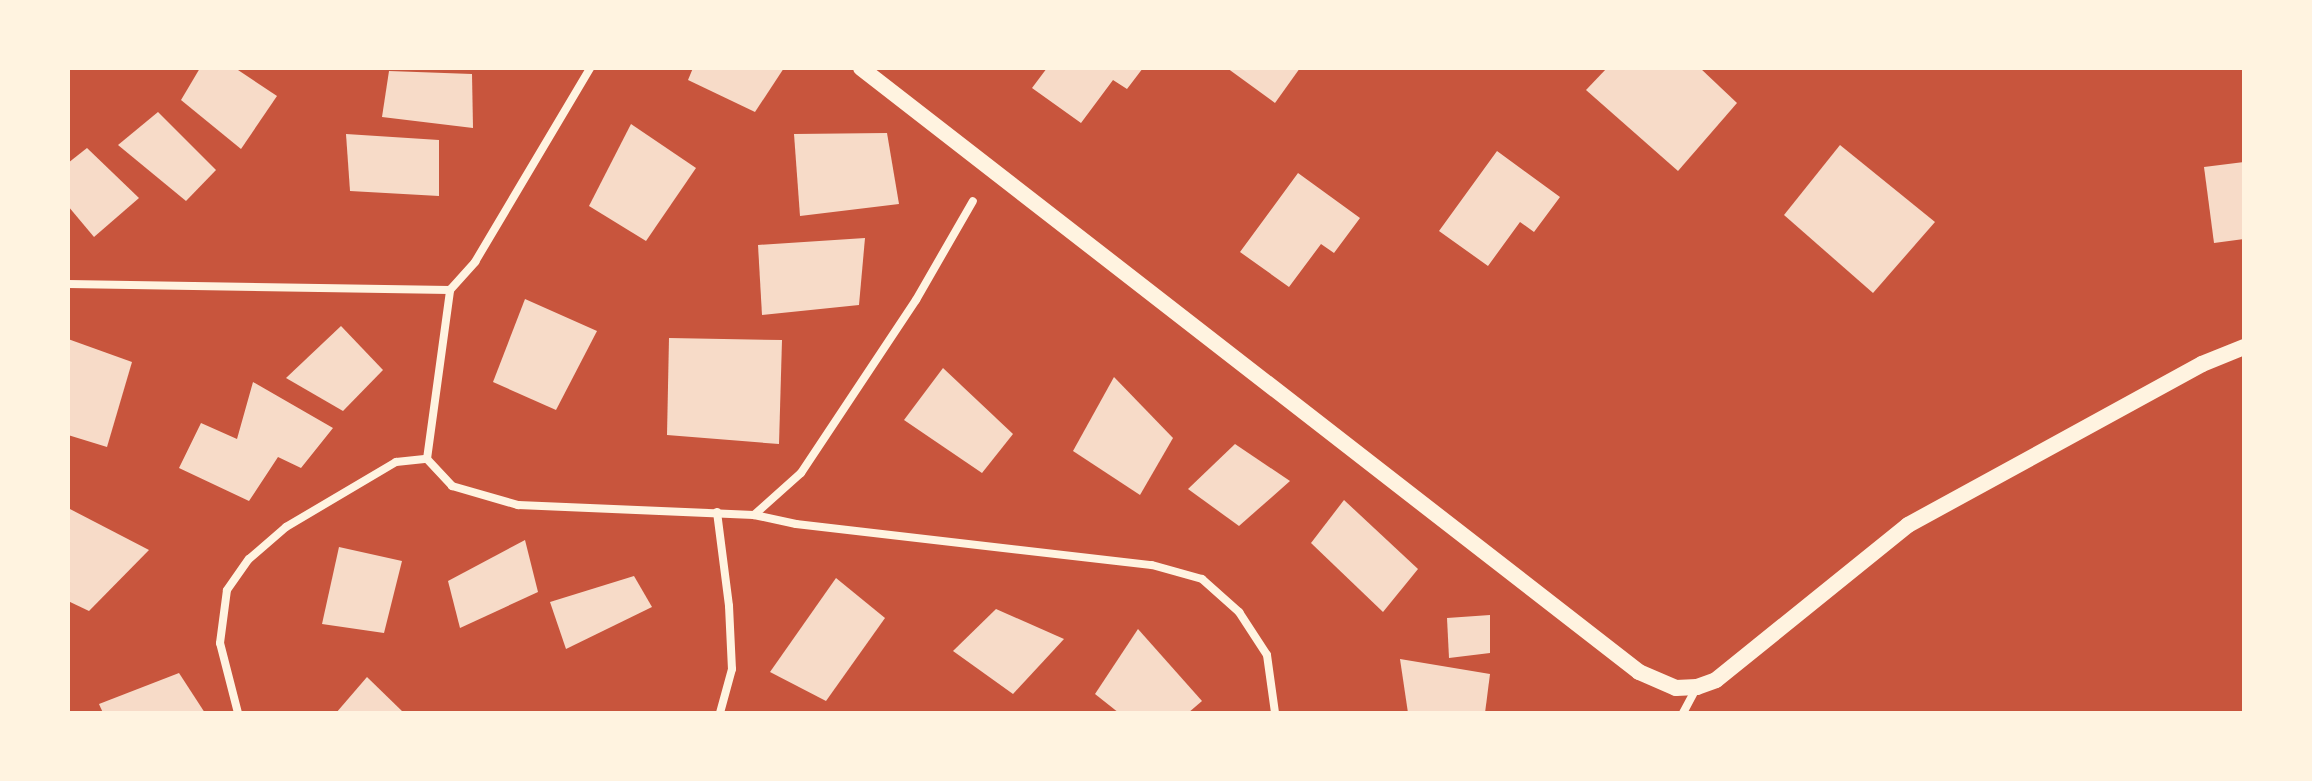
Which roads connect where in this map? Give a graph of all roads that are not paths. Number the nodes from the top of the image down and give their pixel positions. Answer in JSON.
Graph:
{"nodes":[{"id":1,"x":590,"y":68,"type":"edge"},
{"id":2,"x":861,"y":68,"type":"edge"},
{"id":3,"x":973,"y":201,"type":"dead end"},
{"id":4,"x":68,"y":284,"type":"edge"},
{"id":5,"x":450,"y":290,"type":"junction"},
{"id":6,"x":2244,"y":347,"type":"edge"},
{"id":7,"x":427,"y":459,"type":"junction"},
{"id":8,"x":717,"y":512,"type":"junction"},
{"id":9,"x":754,"y":515,"type":"junction"},
{"id":10,"x":1697,"y":687,"type":"junction"},
{"id":11,"x":238,"y":713,"type":"edge"},
{"id":12,"x":720,"y":713,"type":"edge"},
{"id":13,"x":1275,"y":713,"type":"edge"},
{"id":14,"x":1683,"y":713,"type":"edge"}],
"edges":[{"from":1,"to":5,"type":"street"},
{"from":2,"to":10,"type":"main road"},
{"from":3,"to":9,"type":"street"},
{"from":4,"to":5,"type":"street"},
{"from":5,"to":7,"type":"street"},
{"from":6,"to":10,"type":"main road"},
{"from":7,"to":8,"type":"street"},
{"from":7,"to":11,"type":"street"},
{"from":8,"to":9,"type":"street"},
{"from":8,"to":12,"type":"street"},
{"from":9,"to":13,"type":"street"},
{"from":10,"to":14,"type":"street"}]}
